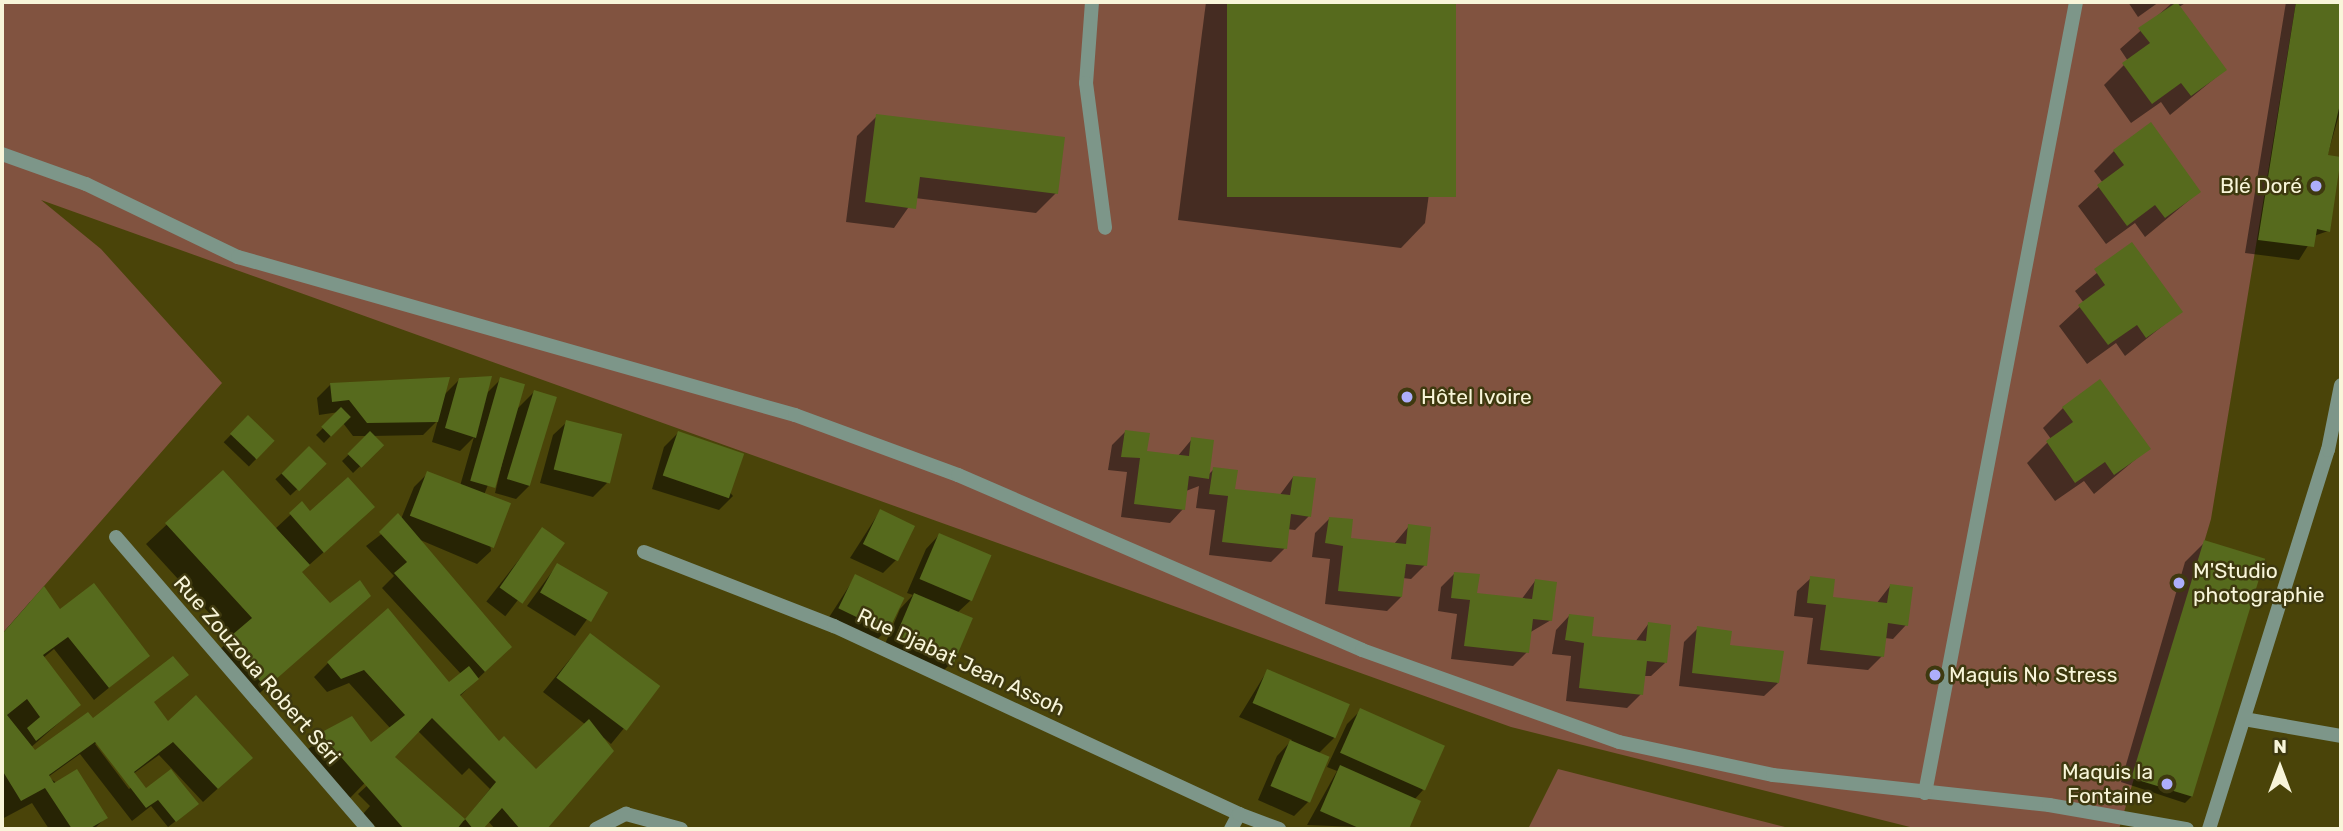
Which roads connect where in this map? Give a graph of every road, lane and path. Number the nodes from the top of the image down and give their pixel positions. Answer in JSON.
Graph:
{"nodes":[{"id":1,"x":1092,"y":2,"type":"edge"},
{"id":2,"x":2076,"y":2,"type":"edge"},
{"id":3,"x":2,"y":153,"type":"edge"},
{"id":4,"x":1105,"y":228,"type":"dead end"},
{"id":5,"x":2341,"y":385,"type":"edge"},
{"id":6,"x":116,"y":537,"type":"dead end"},
{"id":7,"x":644,"y":552,"type":"dead end"},
{"id":8,"x":2244,"y":719,"type":"junction"},
{"id":9,"x":2341,"y":736,"type":"edge"},
{"id":10,"x":1925,"y":793,"type":"junction"},
{"id":11,"x":1239,"y":814,"type":"junction"},
{"id":12,"x":368,"y":829,"type":"edge"},
{"id":13,"x":596,"y":829,"type":"edge"},
{"id":14,"x":681,"y":829,"type":"edge"},
{"id":15,"x":1231,"y":829,"type":"edge"},
{"id":16,"x":1279,"y":829,"type":"edge"},
{"id":17,"x":2188,"y":829,"type":"edge"},
{"id":18,"x":2209,"y":829,"type":"edge"}],
"edges":[{"from":1,"to":4,"type":"street"},
{"from":2,"to":10,"type":"street"},
{"from":3,"to":10,"type":"street"},
{"from":5,"to":8,"type":"street"},
{"from":6,"to":12,"type":"street","name":"Rue Zouzoua Robert Séri"},
{"from":7,"to":11,"type":"street","name":"Rue Djabat Jean Assoh"},
{"from":8,"to":9,"type":"street"},
{"from":8,"to":18,"type":"street"},
{"from":10,"to":17,"type":"street"},
{"from":11,"to":15,"type":"street"},
{"from":11,"to":16,"type":"street","name":"Rue Djabat Jean Assoh"},
{"from":13,"to":14,"type":"street"}]}
